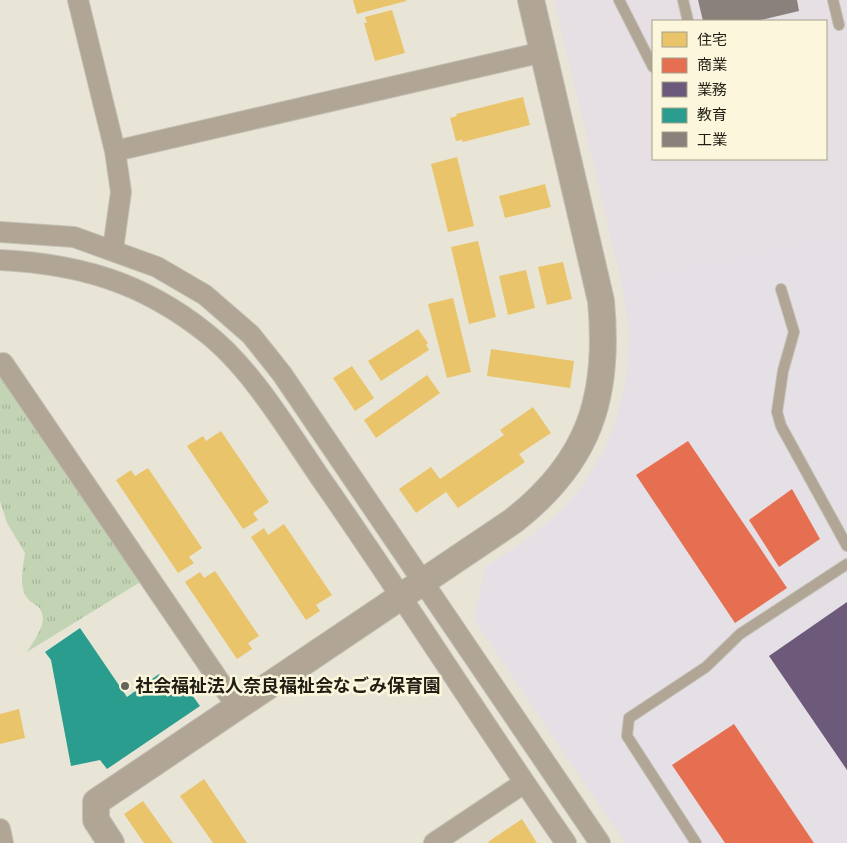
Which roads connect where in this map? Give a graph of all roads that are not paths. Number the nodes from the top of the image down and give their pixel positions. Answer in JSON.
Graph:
{"nodes":[{"id":1,"x":78,"y":0,"type":"edge"},
{"id":2,"x":531,"y":0,"type":"edge"},
{"id":3,"x":619,"y":0,"type":"edge"},
{"id":4,"x":683,"y":0,"type":"edge"},
{"id":5,"x":833,"y":0,"type":"edge"},
{"id":6,"x":688,"y":20,"type":"edge"},
{"id":7,"x":839,"y":25,"type":"dead end"},
{"id":8,"x":543,"y":52,"type":"junction"},
{"id":9,"x":652,"y":64,"type":"edge"},
{"id":10,"x":115,"y":151,"type":"junction"},
{"id":11,"x":0,"y":232,"type":"edge"},
{"id":12,"x":113,"y":249,"type":"junction"},
{"id":13,"x":0,"y":260,"type":"edge"},
{"id":14,"x":781,"y":289,"type":"dead end"},
{"id":15,"x":0,"y":364,"type":"edge"},
{"id":16,"x":847,"y":546,"type":"edge"},
{"id":17,"x":847,"y":564,"type":"edge"},
{"id":18,"x":424,"y":581,"type":"junction"},
{"id":19,"x":402,"y":596,"type":"junction"},
{"id":20,"x":237,"y":707,"type":"junction"},
{"id":21,"x":524,"y":782,"type":"junction"},
{"id":22,"x":0,"y":829,"type":"edge"},
{"id":23,"x":3,"y":843,"type":"edge"},
{"id":24,"x":111,"y":843,"type":"edge"},
{"id":25,"x":434,"y":843,"type":"edge"},
{"id":26,"x":566,"y":843,"type":"edge"},
{"id":27,"x":600,"y":843,"type":"edge"},
{"id":28,"x":696,"y":843,"type":"edge"}],
"edges":[{"from":1,"to":10,"type":"street"},
{"from":2,"to":8,"type":"street"},
{"from":3,"to":9,"type":"lane"},
{"from":4,"to":6,"type":"lane"},
{"from":5,"to":7,"type":"lane"},
{"from":8,"to":10,"type":"street"},
{"from":8,"to":18,"type":"street"},
{"from":10,"to":12,"type":"street"},
{"from":11,"to":12,"type":"street"},
{"from":12,"to":18,"type":"street"},
{"from":13,"to":19,"type":"street"},
{"from":14,"to":16,"type":"lane"},
{"from":15,"to":20,"type":"street"},
{"from":17,"to":28,"type":"lane"},
{"from":18,"to":19,"type":"street"},
{"from":18,"to":27,"type":"street"},
{"from":19,"to":20,"type":"street"},
{"from":19,"to":21,"type":"street"},
{"from":20,"to":24,"type":"street"},
{"from":21,"to":25,"type":"street"},
{"from":21,"to":26,"type":"street"},
{"from":22,"to":23,"type":"street"}]}
